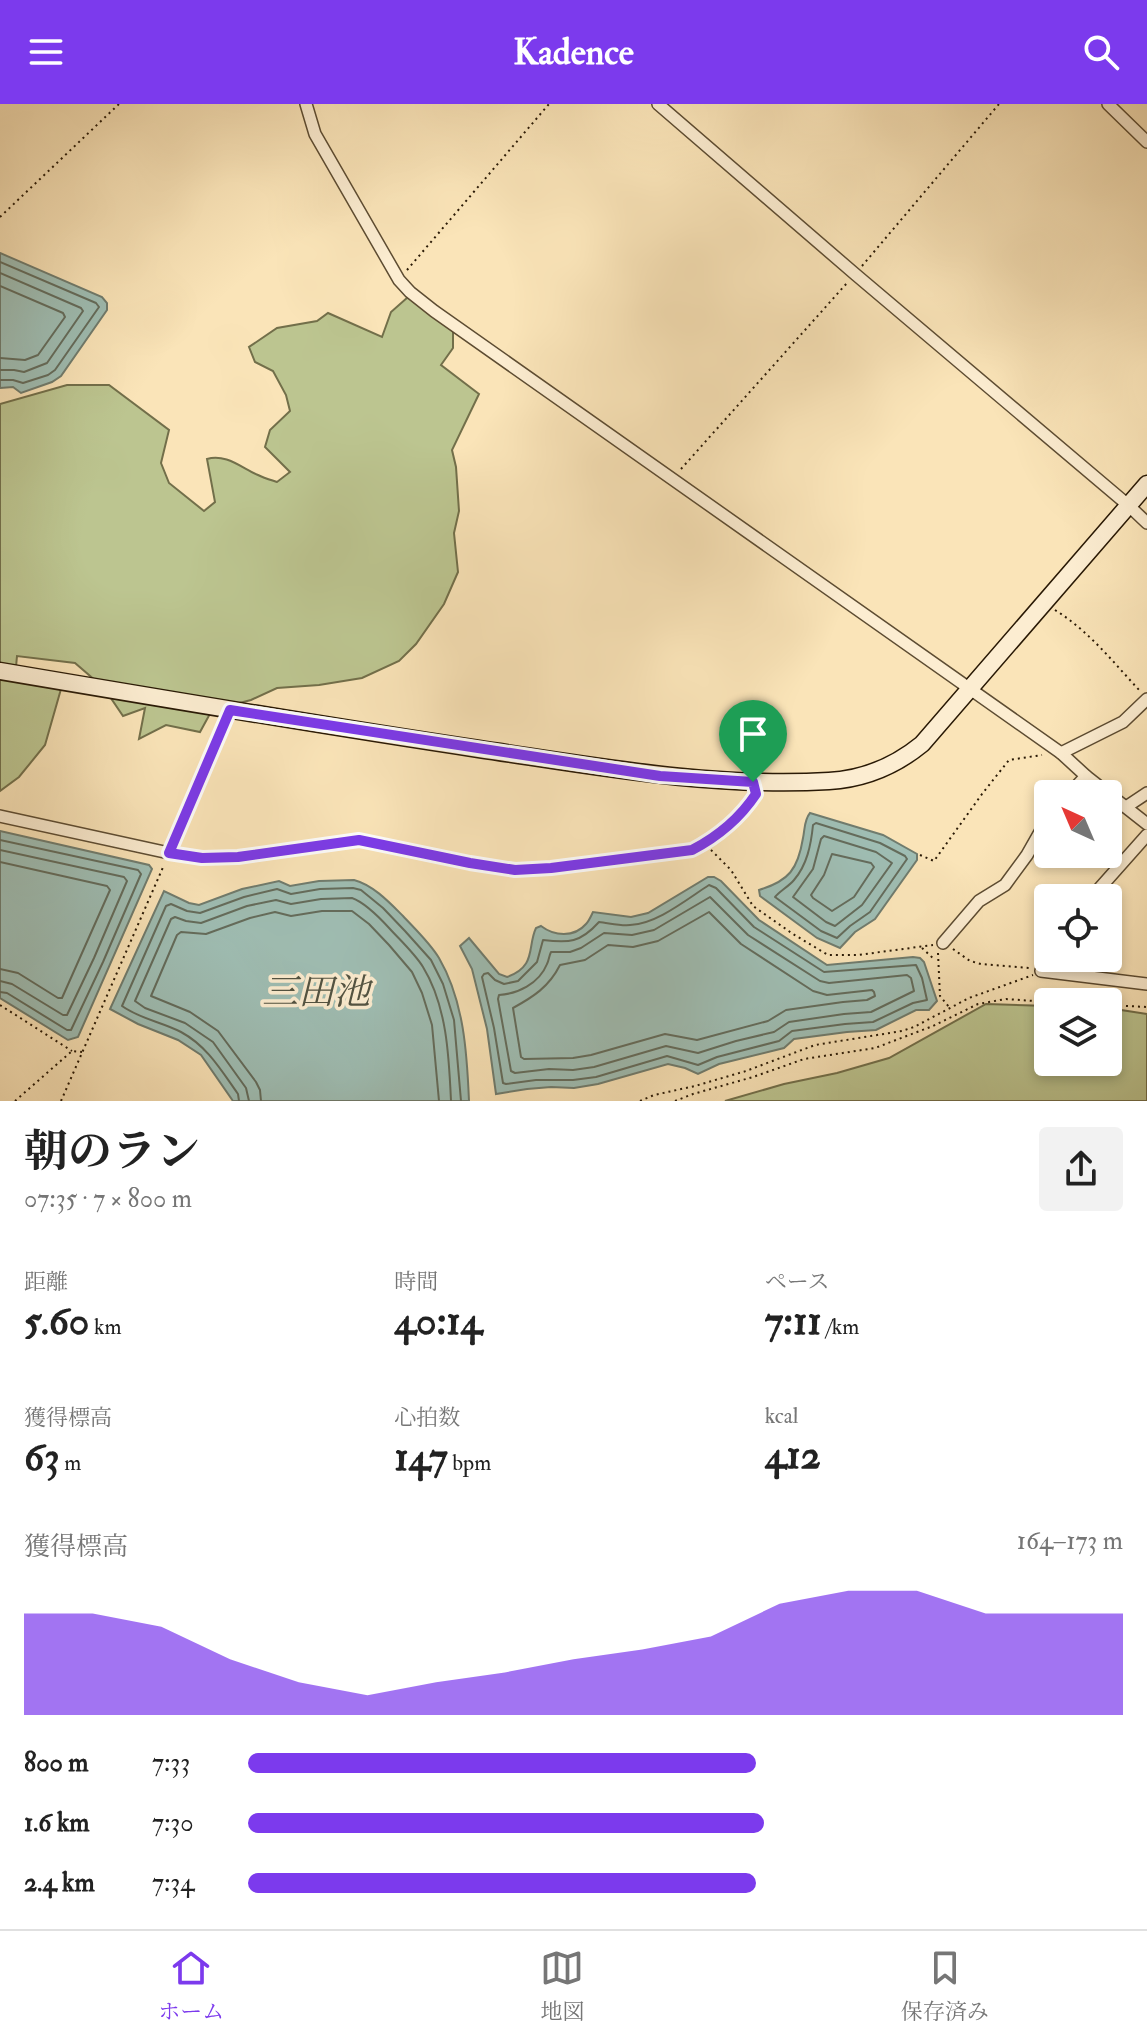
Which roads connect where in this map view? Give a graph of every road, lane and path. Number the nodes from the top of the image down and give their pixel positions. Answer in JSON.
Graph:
{"nodes":[{"id":1,"x":119,"y":104,"type":"edge"},
{"id":2,"x":306,"y":104,"type":"edge"},
{"id":3,"x":549,"y":104,"type":"edge"},
{"id":4,"x":658,"y":104,"type":"edge"},
{"id":5,"x":999,"y":104,"type":"edge"},
{"id":6,"x":1108,"y":104,"type":"edge"},
{"id":7,"x":1147,"y":142,"type":"edge"},
{"id":8,"x":0,"y":217,"type":"edge"},
{"id":9,"x":855,"y":274,"type":"junction"},
{"id":10,"x":399,"y":280,"type":"junction"},
{"id":11,"x":672,"y":479,"type":"junction"},
{"id":12,"x":1147,"y":484,"type":"edge"},
{"id":13,"x":1128,"y":505,"type":"junction"},
{"id":14,"x":1147,"y":523,"type":"edge"},
{"id":15,"x":1044,"y":603,"type":"junction"},
{"id":16,"x":0,"y":671,"type":"edge"},
{"id":17,"x":970,"y":690,"type":"junction"},
{"id":18,"x":1146,"y":701,"type":"edge"},
{"id":19,"x":230,"y":710,"type":"junction"},
{"id":20,"x":1056,"y":750,"type":"junction"},
{"id":21,"x":1086,"y":776,"type":"junction"},
{"id":22,"x":1082,"y":780,"type":"edge"},
{"id":23,"x":753,"y":782,"type":"junction"},
{"id":24,"x":1147,"y":793,"type":"edge"},
{"id":25,"x":1126,"y":807,"type":"junction"},
{"id":26,"x":0,"y":816,"type":"edge"},
{"id":27,"x":1147,"y":824,"type":"edge"},
{"id":28,"x":1147,"y":835,"type":"edge"},
{"id":29,"x":1034,"y":843,"type":"edge"},
{"id":30,"x":704,"y":844,"type":"junction"},
{"id":31,"x":169,"y":853,"type":"junction"},
{"id":32,"x":920,"y":855,"type":"dead end"},
{"id":33,"x":1103,"y":884,"type":"edge"},
{"id":34,"x":943,"y":943,"type":"junction"},
{"id":35,"x":921,"y":948,"type":"junction"},
{"id":36,"x":938,"y":962,"type":"junction"},
{"id":37,"x":1034,"y":968,"type":"edge"},
{"id":38,"x":1038,"y":972,"type":"edge"},
{"id":39,"x":1055,"y":972,"type":"edge"},
{"id":40,"x":1147,"y":984,"type":"edge"},
{"id":41,"x":1034,"y":1001,"type":"edge"},
{"id":42,"x":0,"y":1005,"type":"edge"},
{"id":43,"x":1122,"y":1006,"type":"edge"},
{"id":44,"x":1147,"y":1007,"type":"edge"},
{"id":45,"x":950,"y":1008,"type":"junction"},
{"id":46,"x":72,"y":1051,"type":"junction"},
{"id":47,"x":82,"y":1052,"type":"junction"},
{"id":48,"x":15,"y":1101,"type":"edge"},
{"id":49,"x":61,"y":1101,"type":"edge"},
{"id":50,"x":640,"y":1101,"type":"edge"},
{"id":51,"x":675,"y":1101,"type":"edge"}],
"edges":[{"from":1,"to":8,"type":"path"},
{"from":2,"to":10,"type":"street"},
{"from":3,"to":10,"type":"path"},
{"from":4,"to":9,"type":"street"},
{"from":5,"to":9,"type":"path"},
{"from":6,"to":7,"type":"street"},
{"from":9,"to":11,"type":"path"},
{"from":9,"to":13,"type":"street"},
{"from":10,"to":11,"type":"street"},
{"from":11,"to":17,"type":"street"},
{"from":12,"to":13,"type":"street"},
{"from":13,"to":14,"type":"street"},
{"from":13,"to":15,"type":"street"},
{"from":15,"to":17,"type":"street"},
{"from":15,"to":18,"type":"path"},
{"from":16,"to":19,"type":"street"},
{"from":17,"to":20,"type":"street"},
{"from":17,"to":23,"type":"street"},
{"from":18,"to":20,"type":"street"},
{"from":19,"to":23,"type":"street"},
{"from":19,"to":31,"type":"street"},
{"from":20,"to":21,"type":"street"},
{"from":20,"to":32,"type":"path"},
{"from":21,"to":22,"type":"street"},
{"from":21,"to":25,"type":"street"},
{"from":23,"to":30,"type":"street"},
{"from":24,"to":25,"type":"street"},
{"from":25,"to":27,"type":"street"},
{"from":26,"to":31,"type":"street"},
{"from":28,"to":33,"type":"street"},
{"from":29,"to":34,"type":"street"},
{"from":30,"to":31,"type":"street"},
{"from":30,"to":35,"type":"path"},
{"from":31,"to":47,"type":"path"},
{"from":34,"to":35,"type":"path"},
{"from":34,"to":36,"type":"path"},
{"from":34,"to":37,"type":"path"},
{"from":35,"to":36,"type":"path"},
{"from":36,"to":45,"type":"path"},
{"from":38,"to":45,"type":"path"},
{"from":39,"to":40,"type":"street"},
{"from":41,"to":51,"type":"path"},
{"from":42,"to":46,"type":"path"},
{"from":43,"to":44,"type":"path"},
{"from":45,"to":50,"type":"path"},
{"from":46,"to":47,"type":"path"},
{"from":46,"to":48,"type":"path"},
{"from":47,"to":49,"type":"path"}]}
